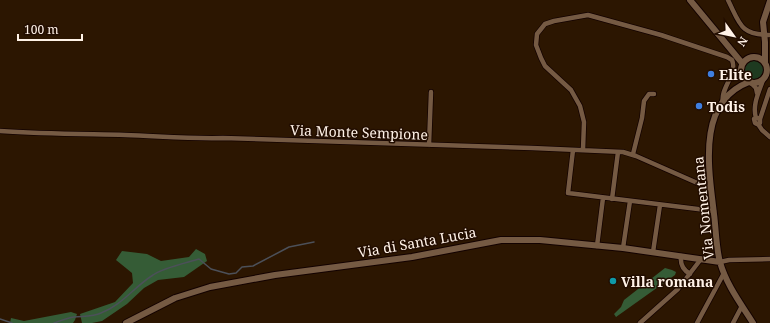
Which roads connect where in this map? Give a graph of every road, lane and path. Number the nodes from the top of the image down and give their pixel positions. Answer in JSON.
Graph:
{"nodes":[{"id":1,"x":690,"y":0,"type":"edge"},
{"id":2,"x":728,"y":0,"type":"edge"},
{"id":3,"x":770,"y":1,"type":"edge"},
{"id":4,"x":767,"y":35,"type":"edge"},
{"id":5,"x":765,"y":47,"type":"junction"},
{"id":6,"x":755,"y":56,"type":"junction"},
{"id":7,"x":765,"y":62,"type":"junction"},
{"id":8,"x":742,"y":63,"type":"junction"},
{"id":9,"x":741,"y":73,"type":"junction"},
{"id":10,"x":763,"y":80,"type":"junction"},
{"id":11,"x":750,"y":83,"type":"junction"},
{"id":12,"x":770,"y":89,"type":"edge"},
{"id":13,"x":734,"y":90,"type":"junction"},
{"id":14,"x":431,"y":92,"type":"dead end"},
{"id":15,"x":654,"y":94,"type":"dead end"},
{"id":16,"x":757,"y":94,"type":"junction"},
{"id":17,"x":723,"y":102,"type":"junction"},
{"id":18,"x":758,"y":120,"type":"junction"},
{"id":19,"x":0,"y":131,"type":"edge"},
{"id":20,"x":770,"y":137,"type":"edge"},
{"id":21,"x":429,"y":145,"type":"junction"},
{"id":22,"x":573,"y":150,"type":"junction"},
{"id":23,"x":583,"y":150,"type":"junction"},
{"id":24,"x":618,"y":152,"type":"junction"},
{"id":25,"x":633,"y":154,"type":"junction"},
{"id":26,"x":711,"y":189,"type":"junction"},
{"id":27,"x":603,"y":198,"type":"junction"},
{"id":28,"x":612,"y":199,"type":"junction"},
{"id":29,"x":630,"y":201,"type":"junction"},
{"id":30,"x":660,"y":205,"type":"junction"},
{"id":31,"x":714,"y":212,"type":"junction"},
{"id":32,"x":597,"y":246,"type":"junction"},
{"id":33,"x":623,"y":248,"type":"junction"},
{"id":34,"x":653,"y":252,"type":"junction"},
{"id":35,"x":682,"y":256,"type":"junction"},
{"id":36,"x":701,"y":259,"type":"junction"},
{"id":37,"x":770,"y":259,"type":"edge"},
{"id":38,"x":720,"y":262,"type":"junction"},
{"id":39,"x":724,"y":273,"type":"junction"},
{"id":40,"x":690,"y":274,"type":"junction"},
{"id":41,"x":742,"y":306,"type":"junction"},
{"id":42,"x":126,"y":323,"type":"edge"},
{"id":43,"x":640,"y":323,"type":"edge"},
{"id":44,"x":697,"y":323,"type":"edge"},
{"id":45,"x":733,"y":323,"type":"edge"},
{"id":46,"x":753,"y":323,"type":"edge"}],
"edges":[{"from":1,"to":8,"type":"street"},
{"from":2,"to":4,"type":"street"},
{"from":3,"to":4,"type":"street"},
{"from":4,"to":5,"type":"street"},
{"from":5,"to":6,"type":"street"},
{"from":5,"to":7,"type":"street"},
{"from":6,"to":7,"type":"street"},
{"from":6,"to":8,"type":"street"},
{"from":7,"to":10,"type":"street"},
{"from":8,"to":9,"type":"street"},
{"from":9,"to":11,"type":"street"},
{"from":9,"to":13,"type":"street","name":"Via Nomentana"},
{"from":10,"to":11,"type":"street"},
{"from":10,"to":16,"type":"street"},
{"from":11,"to":13,"type":"street","name":"Via Nomentana"},
{"from":11,"to":16,"type":"street"},
{"from":12,"to":18,"type":"street"},
{"from":13,"to":17,"type":"street","name":"Via Nomentana"},
{"from":14,"to":21,"type":"street"},
{"from":15,"to":25,"type":"street"},
{"from":16,"to":18,"type":"street"},
{"from":17,"to":23,"type":"street"},
{"from":17,"to":26,"type":"street","name":"Via Nomentana"},
{"from":18,"to":20,"type":"street"},
{"from":19,"to":21,"type":"street","name":"Via Monte Sempione"},
{"from":21,"to":22,"type":"street","name":"Via Monte Sempione"},
{"from":22,"to":23,"type":"street","name":"Via Monte Sempione"},
{"from":22,"to":27,"type":"street"},
{"from":23,"to":24,"type":"street","name":"Via Monte Sempione"},
{"from":24,"to":25,"type":"street","name":"Via Monte Sempione"},
{"from":24,"to":28,"type":"street"},
{"from":25,"to":26,"type":"street","name":"Via Monte Sempione"},
{"from":26,"to":31,"type":"street","name":"Via Nomentana"},
{"from":27,"to":28,"type":"street"},
{"from":27,"to":32,"type":"street"},
{"from":28,"to":29,"type":"street"},
{"from":29,"to":30,"type":"street"},
{"from":29,"to":33,"type":"street"},
{"from":30,"to":31,"type":"street"},
{"from":30,"to":34,"type":"street"},
{"from":31,"to":38,"type":"street","name":"Via Nomentana"},
{"from":32,"to":33,"type":"street","name":"Via di Santa Lucia"},
{"from":32,"to":42,"type":"street","name":"Via di Santa Lucia"},
{"from":33,"to":34,"type":"street","name":"Via di Santa Lucia"},
{"from":34,"to":35,"type":"street","name":"Via di Santa Lucia"},
{"from":35,"to":36,"type":"street","name":"Via di Santa Lucia"},
{"from":35,"to":40,"type":"street"},
{"from":36,"to":38,"type":"street","name":"Via di Santa Lucia"},
{"from":36,"to":40,"type":"street"},
{"from":37,"to":38,"type":"street"},
{"from":38,"to":39,"type":"street","name":"Via Nomentana"},
{"from":39,"to":41,"type":"street","name":"Via Nomentana"},
{"from":39,"to":44,"type":"street"},
{"from":40,"to":43,"type":"street"},
{"from":41,"to":45,"type":"street"},
{"from":41,"to":46,"type":"street","name":"Via Nomentana"}]}
